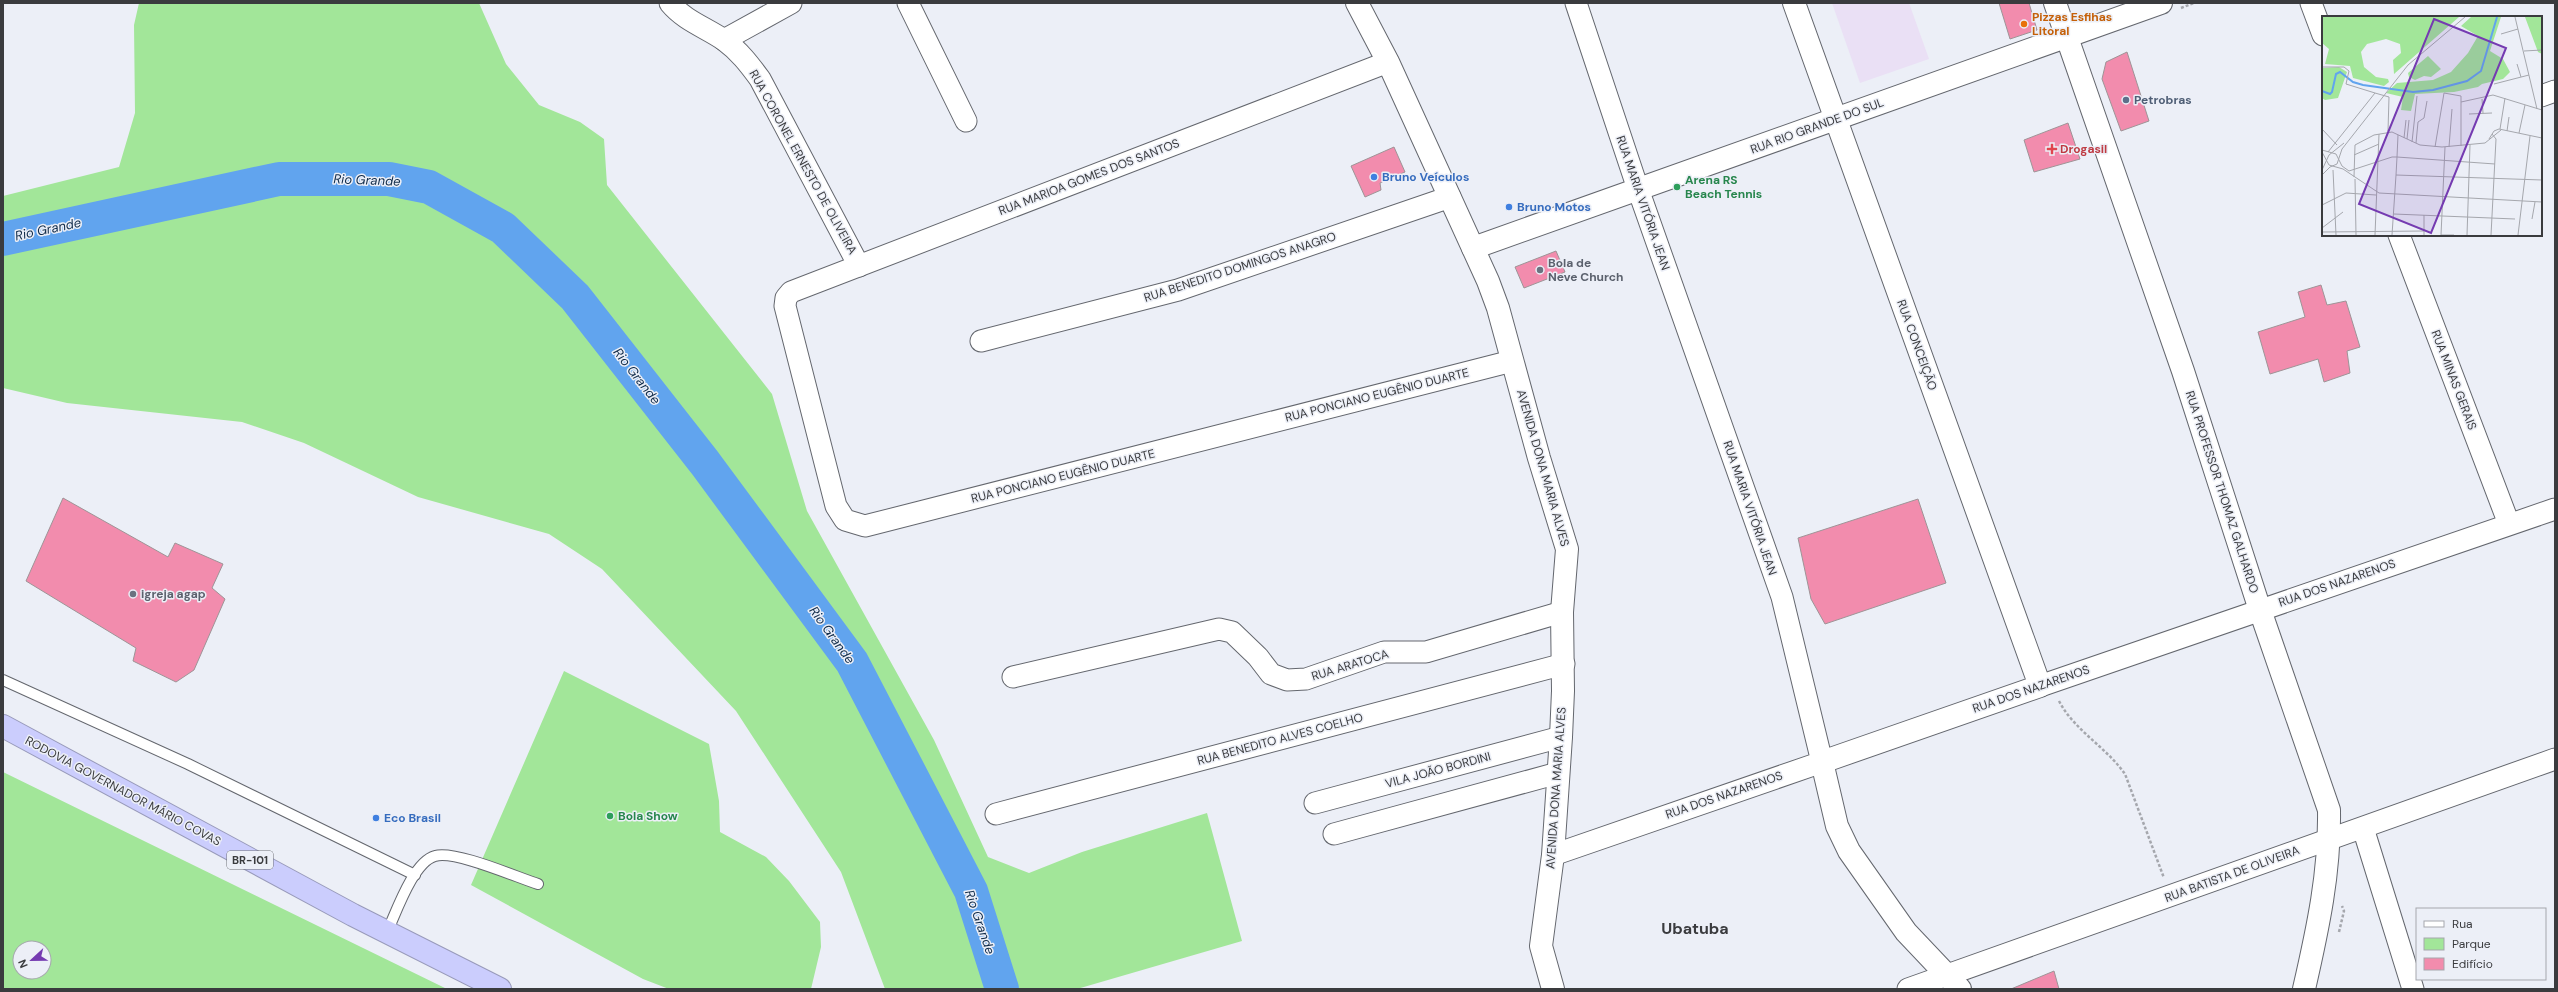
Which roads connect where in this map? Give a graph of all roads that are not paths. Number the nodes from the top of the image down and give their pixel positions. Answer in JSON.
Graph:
{"nodes":[{"id":1,"x":670,"y":3,"type":"edge"},
{"id":2,"x":791,"y":3,"type":"edge"},
{"id":3,"x":908,"y":3,"type":"edge"},
{"id":4,"x":1356,"y":3,"type":"edge"},
{"id":5,"x":1576,"y":3,"type":"edge"},
{"id":6,"x":1794,"y":3,"type":"edge"},
{"id":7,"x":2055,"y":3,"type":"edge"},
{"id":8,"x":2161,"y":3,"type":"edge"},
{"id":9,"x":2311,"y":3,"type":"edge"},
{"id":10,"x":2322,"y":32,"type":"edge"},
{"id":11,"x":2067,"y":36,"type":"junction"},
{"id":12,"x":724,"y":40,"type":"junction"},
{"id":13,"x":1388,"y":62,"type":"junction"},
{"id":14,"x":2555,"y":91,"type":"edge"},
{"id":15,"x":2542,"y":96,"type":"edge"},
{"id":16,"x":1836,"y":119,"type":"junction"},
{"id":17,"x":966,"y":121,"type":"dead end"},
{"id":18,"x":1638,"y":189,"type":"junction"},
{"id":19,"x":1450,"y":197,"type":"junction"},
{"id":20,"x":2399,"y":236,"type":"edge"},
{"id":21,"x":1473,"y":248,"type":"junction"},
{"id":22,"x":860,"y":266,"type":"junction"},
{"id":23,"x":791,"y":292,"type":"joint"},
{"id":24,"x":981,"y":341,"type":"dead end"},
{"id":25,"x":1512,"y":361,"type":"junction"},
{"id":26,"x":2555,"y":509,"type":"edge"},
{"id":27,"x":2508,"y":524,"type":"junction"},
{"id":28,"x":2260,"y":610,"type":"junction"},
{"id":29,"x":1562,"y":612,"type":"junction"},
{"id":30,"x":1564,"y":664,"type":"junction"},
{"id":31,"x":1013,"y":677,"type":"dead end"},
{"id":32,"x":3,"y":680,"type":"edge"},
{"id":33,"x":2044,"y":685,"type":"junction"},
{"id":34,"x":3,"y":726,"type":"edge"},
{"id":35,"x":1561,"y":737,"type":"junction"},
{"id":36,"x":2555,"y":759,"type":"edge"},
{"id":37,"x":1822,"y":762,"type":"junction"},
{"id":38,"x":1558,"y":773,"type":"junction"},
{"id":39,"x":1315,"y":803,"type":"dead end"},
{"id":40,"x":996,"y":814,"type":"dead end"},
{"id":41,"x":2362,"y":828,"type":"junction"},
{"id":42,"x":1334,"y":834,"type":"dead end"},
{"id":43,"x":2329,"y":839,"type":"junction"},
{"id":44,"x":1553,"y":855,"type":"junction"},
{"id":45,"x":415,"y":875,"type":"junction"},
{"id":46,"x":538,"y":884,"type":"dead end"},
{"id":47,"x":387,"y":932,"type":"junction"},
{"id":48,"x":1954,"y":982,"type":"edge"},
{"id":49,"x":500,"y":989,"type":"edge"},
{"id":50,"x":1553,"y":989,"type":"edge"},
{"id":51,"x":1908,"y":989,"type":"edge"},
{"id":52,"x":2304,"y":989,"type":"edge"},
{"id":53,"x":2413,"y":989,"type":"edge"}],
"edges":[{"from":1,"to":12,"type":"street","name":"RUA CORONEL ERNESTO DE OLIVEIRA"},
{"from":2,"to":12,"type":"street"},
{"from":3,"to":17,"type":"street"},
{"from":4,"to":13,"type":"main road","name":"AVENIDA DONA MARIA ALVES"},
{"from":5,"to":18,"type":"street","name":"RUA MARIA VITÓRIA JEAN"},
{"from":6,"to":16,"type":"main road","name":"RUA CONCEIÇÃO"},
{"from":7,"to":11,"type":"main road","name":"RUA PROFESSOR THOMAZ GALHARDO"},
{"from":8,"to":11,"type":"main road","name":"RUA RIO GRANDE DO SUL"},
{"from":9,"to":10,"type":"street"},
{"from":11,"to":16,"type":"main road","name":"RUA RIO GRANDE DO SUL"},
{"from":11,"to":28,"type":"main road","name":"RUA PROFESSOR THOMAZ GALHARDO"},
{"from":12,"to":22,"type":"street","name":"RUA CORONEL ERNESTO DE OLIVEIRA"},
{"from":13,"to":19,"type":"main road","name":"AVENIDA DONA MARIA ALVES"},
{"from":13,"to":22,"type":"street","name":"RUA MARIOA GOMES DOS SANTOS"},
{"from":14,"to":15,"type":"street"},
{"from":16,"to":18,"type":"main road","name":"RUA RIO GRANDE DO SUL"},
{"from":16,"to":33,"type":"main road","name":"RUA CONCEIÇÃO"},
{"from":18,"to":21,"type":"main road","name":"RUA RIO GRANDE DO SUL"},
{"from":18,"to":37,"type":"street","name":"RUA MARIA VITÓRIA JEAN"},
{"from":19,"to":21,"type":"main road","name":"AVENIDA DONA MARIA ALVES"},
{"from":19,"to":24,"type":"street","name":"RUA BENEDITO DOMINGOS ANAGRO"},
{"from":20,"to":27,"type":"street","name":"RUA MINAS GERAIS"},
{"from":21,"to":25,"type":"main road","name":"AVENIDA DONA MARIA ALVES"},
{"from":22,"to":23,"type":"street","name":"RUA MARIOA GOMES DOS SANTOS"},
{"from":23,"to":25,"type":"street","name":"RUA PONCIANO EUGÊNIO DUARTE"},
{"from":25,"to":29,"type":"main road","name":"AVENIDA DONA MARIA ALVES"},
{"from":26,"to":27,"type":"street","name":"RUA DOS NAZARENOS"},
{"from":27,"to":28,"type":"street","name":"RUA DOS NAZARENOS"},
{"from":28,"to":33,"type":"street","name":"RUA DOS NAZARENOS"},
{"from":28,"to":43,"type":"main road","name":"RUA PROFESSOR THOMAZ GALHARDO"},
{"from":29,"to":30,"type":"main road","name":"AVENIDA DONA MARIA ALVES"},
{"from":29,"to":31,"type":"street","name":"RUA ARATOCA"},
{"from":30,"to":35,"type":"main road","name":"AVENIDA DONA MARIA ALVES"},
{"from":30,"to":40,"type":"street","name":"RUA BENEDITO ALVES COELHO"},
{"from":32,"to":45,"type":"lane"},
{"from":33,"to":37,"type":"main road","name":"RUA DOS NAZARENOS"},
{"from":34,"to":47,"type":"highway","name":"RODOVIA GOVERNADOR MÁRIO COVAS","number":"BR-101"},
{"from":35,"to":38,"type":"main road","name":"AVENIDA DONA MARIA ALVES"},
{"from":35,"to":39,"type":"street","name":"VILA JOÃO BORDINI"},
{"from":36,"to":41,"type":"street","name":"RUA BATISTA DE OLIVEIRA"},
{"from":37,"to":44,"type":"street","name":"RUA DOS NAZARENOS"},
{"from":37,"to":48,"type":"main road","name":"RUA MARIA VITÓRIA JEAN"},
{"from":38,"to":42,"type":"street"},
{"from":38,"to":44,"type":"main road","name":"AVENIDA DONA MARIA ALVES"},
{"from":41,"to":43,"type":"street","name":"RUA BATISTA DE OLIVEIRA"},
{"from":41,"to":53,"type":"street"},
{"from":43,"to":48,"type":"street","name":"RUA BATISTA DE OLIVEIRA"},
{"from":43,"to":52,"type":"main road","name":"RUA PROFESSOR THOMAZ GALHARDO"},
{"from":44,"to":50,"type":"main road","name":"AVENIDA DONA MARIA ALVES"},
{"from":45,"to":46,"type":"lane"},
{"from":45,"to":47,"type":"lane"},
{"from":47,"to":49,"type":"highway","name":"RODOVIA GOVERNADOR MÁRIO COVAS","number":"BR-101"},
{"from":48,"to":51,"type":"street","name":"RUA BATISTA DE OLIVEIRA"}]}
